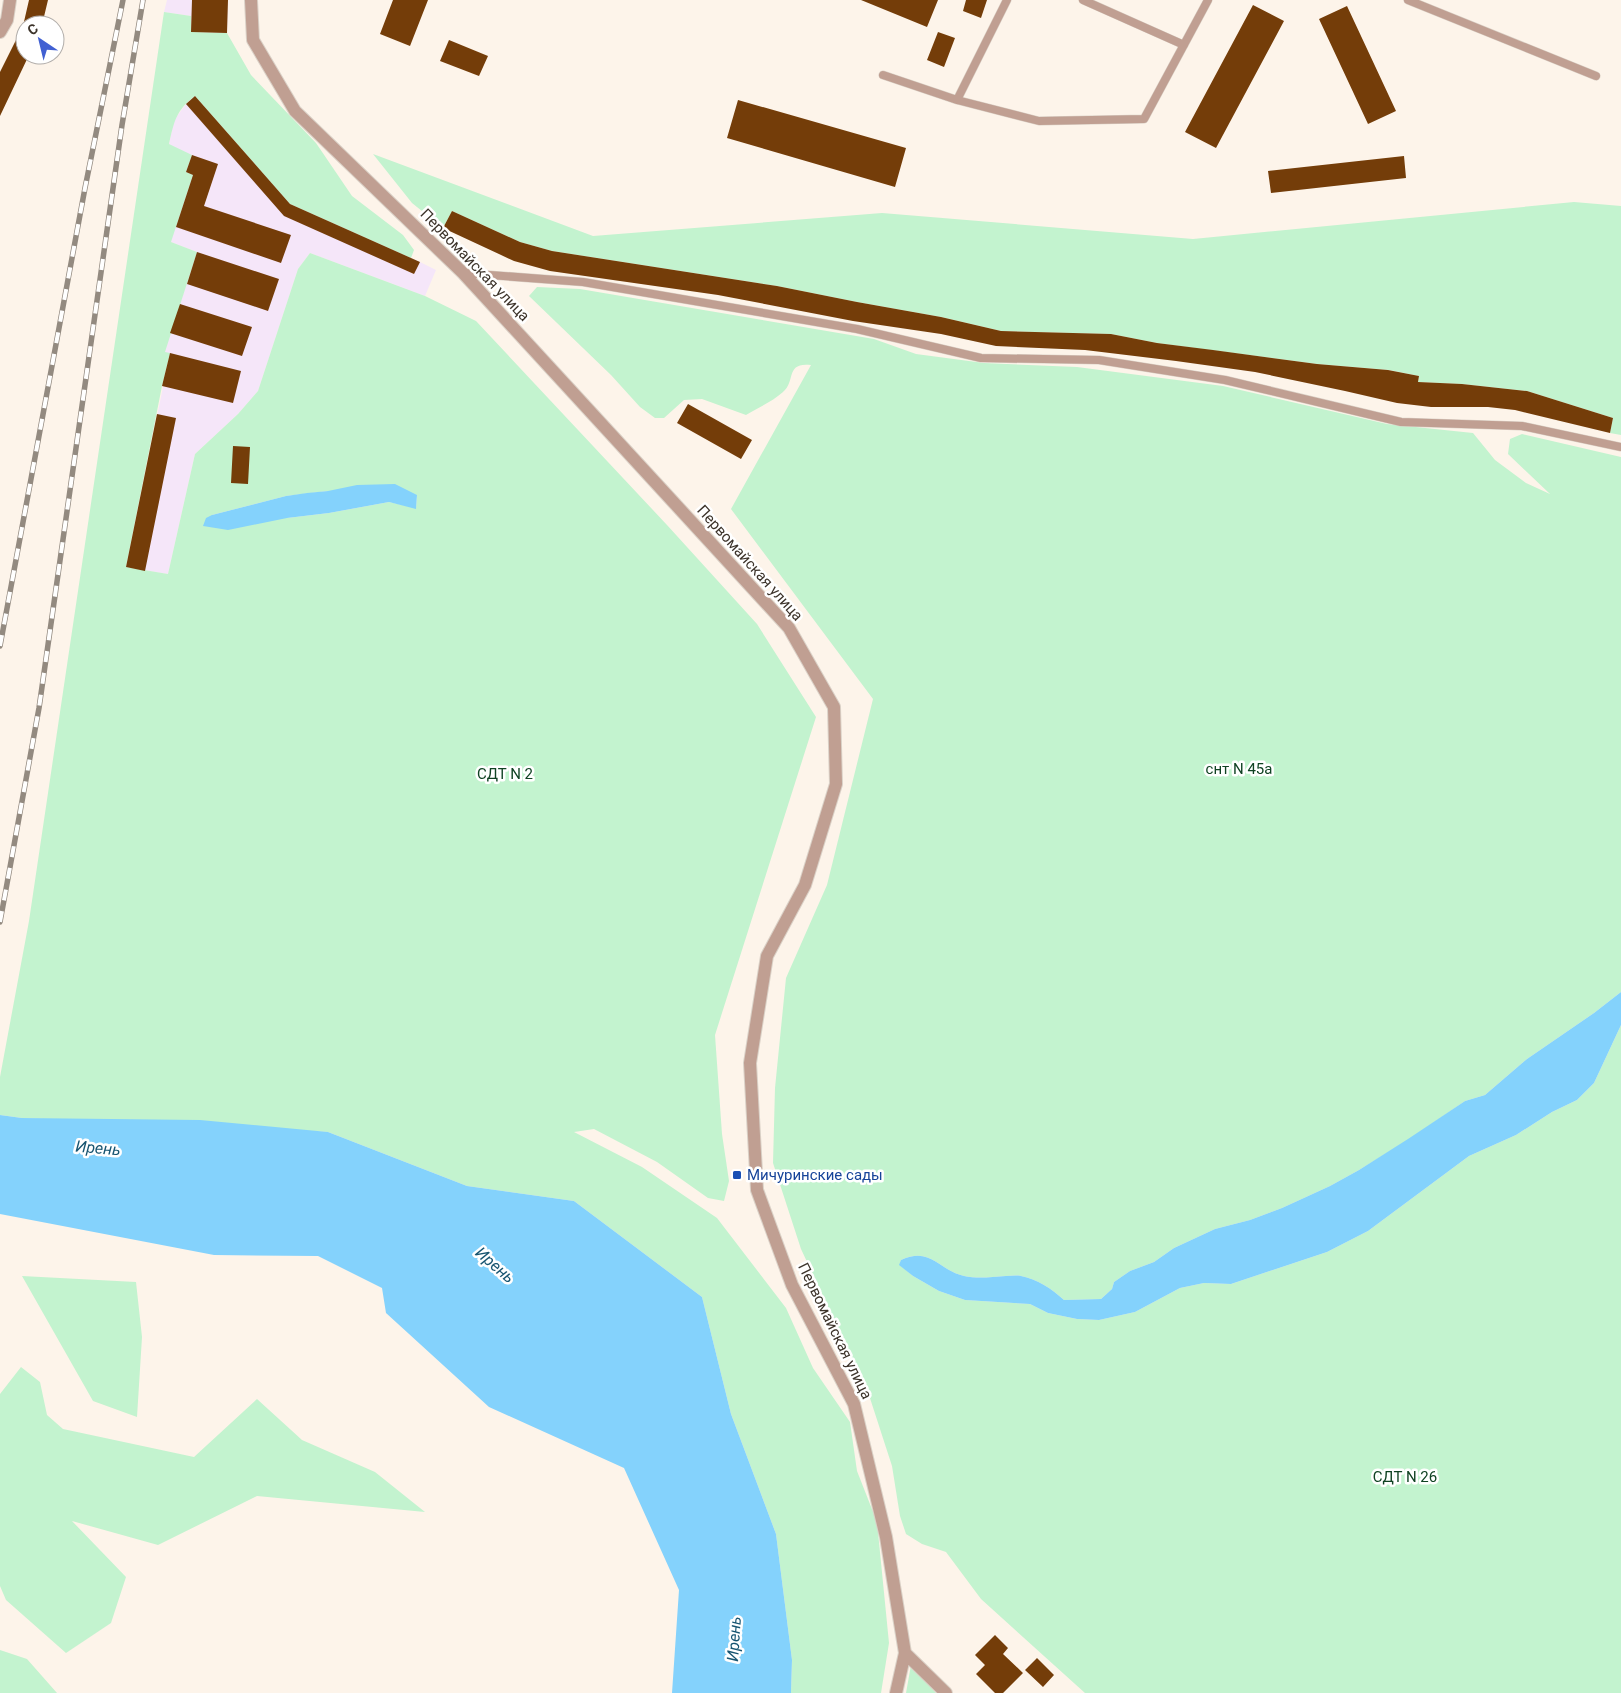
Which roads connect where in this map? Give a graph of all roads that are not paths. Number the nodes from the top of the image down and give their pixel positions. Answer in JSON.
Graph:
{"nodes":[{"id":1,"x":10,"y":0,"type":"edge"},
{"id":2,"x":251,"y":0,"type":"edge"},
{"id":3,"x":1007,"y":0,"type":"edge"},
{"id":4,"x":1083,"y":0,"type":"edge"},
{"id":5,"x":1208,"y":0,"type":"edge"},
{"id":6,"x":1408,"y":0,"type":"edge"},
{"id":7,"x":0,"y":32,"type":"edge"},
{"id":8,"x":1184,"y":45,"type":"junction"},
{"id":9,"x":884,"y":75,"type":"dead end"},
{"id":10,"x":1596,"y":76,"type":"dead end"},
{"id":11,"x":957,"y":100,"type":"junction"},
{"id":12,"x":463,"y":273,"type":"junction"},
{"id":13,"x":1621,"y":447,"type":"edge"},
{"id":14,"x":905,"y":1653,"type":"junction"},
{"id":15,"x":896,"y":1693,"type":"edge"},
{"id":16,"x":946,"y":1693,"type":"edge"}],
"edges":[{"from":1,"to":7,"type":"street"},
{"from":2,"to":12,"type":"street","name":"Первомайская улица"},
{"from":3,"to":11,"type":"lane"},
{"from":4,"to":8,"type":"lane"},
{"from":5,"to":8,"type":"lane"},
{"from":6,"to":10,"type":"lane"},
{"from":8,"to":11,"type":"lane"},
{"from":9,"to":11,"type":"lane"},
{"from":12,"to":13,"type":"lane"},
{"from":12,"to":14,"type":"street","name":"Первомайская улица"},
{"from":14,"to":15,"type":"street","name":"Первомайская улица"},
{"from":14,"to":16,"type":"street"}]}
